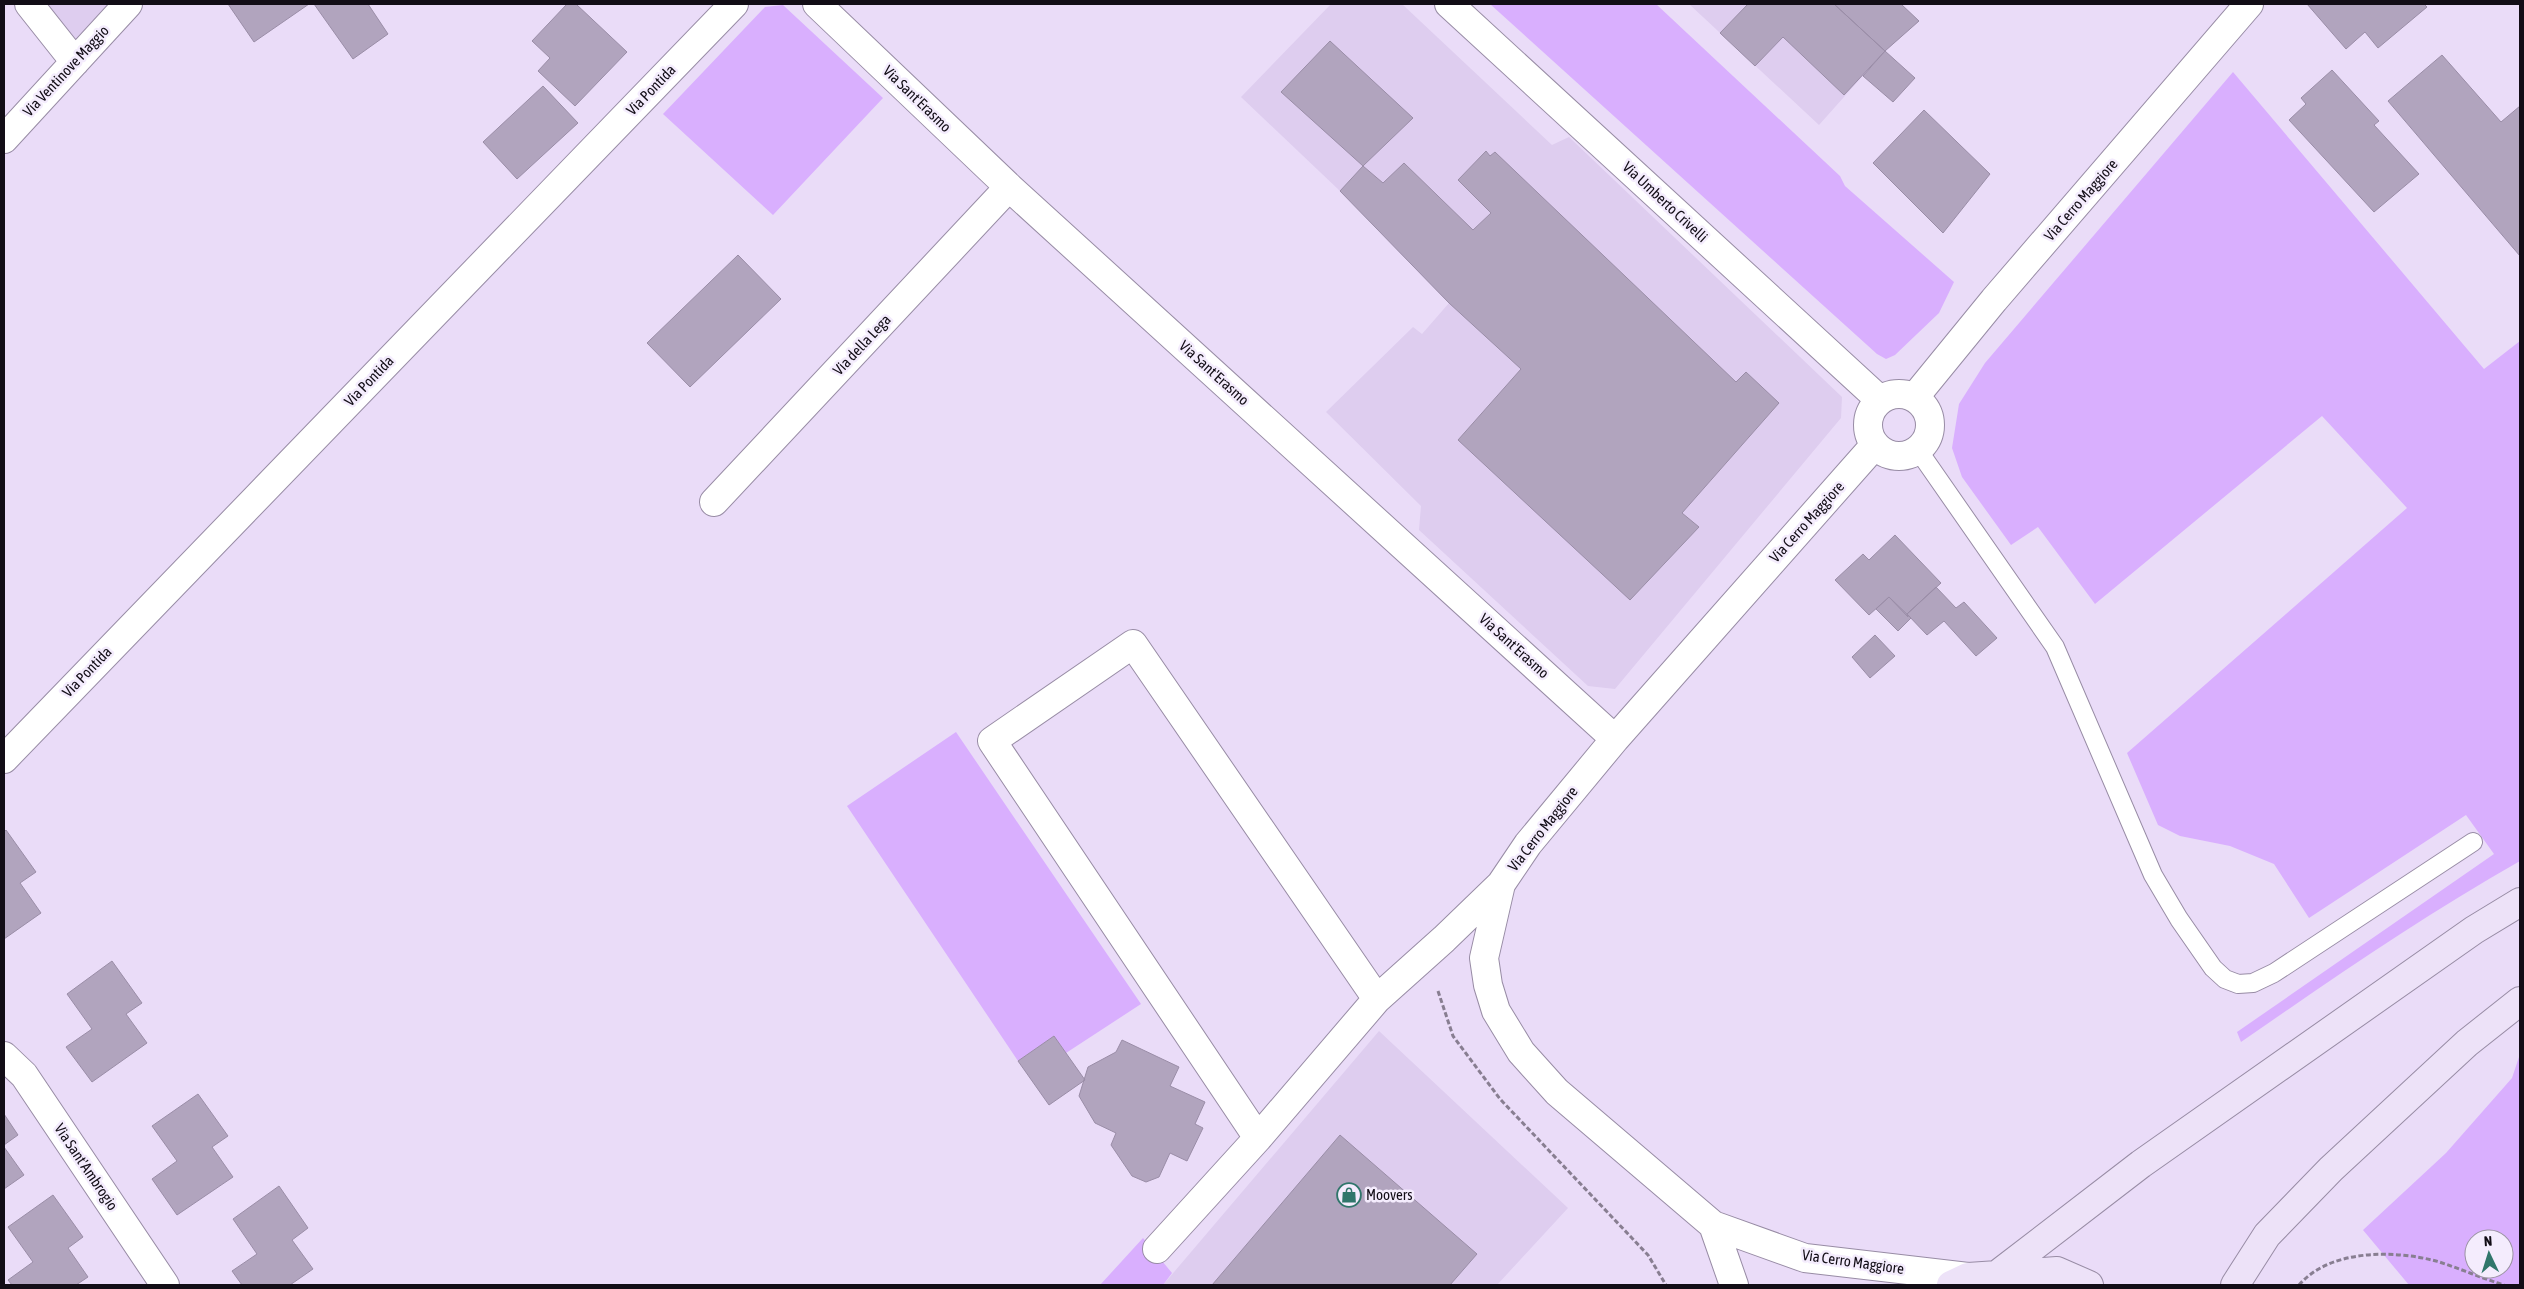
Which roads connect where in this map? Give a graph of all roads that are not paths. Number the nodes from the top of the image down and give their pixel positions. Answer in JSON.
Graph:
{"nodes":[{"id":1,"x":29,"y":4,"type":"edge"},
{"id":2,"x":128,"y":4,"type":"edge"},
{"id":3,"x":734,"y":4,"type":"edge"},
{"id":4,"x":817,"y":4,"type":"edge"},
{"id":5,"x":1449,"y":4,"type":"edge"},
{"id":6,"x":2249,"y":4,"type":"edge"},
{"id":7,"x":75,"y":62,"type":"junction"},
{"id":8,"x":4,"y":139,"type":"edge"},
{"id":9,"x":1009,"y":187,"type":"junction"},
{"id":10,"x":1914,"y":398,"type":"junction"},
{"id":11,"x":1880,"y":400,"type":"junction"},
{"id":12,"x":1874,"y":446,"type":"junction"},
{"id":13,"x":1918,"y":450,"type":"junction"},
{"id":14,"x":714,"y":502,"type":"dead end"},
{"id":15,"x":1614,"y":739,"type":"junction"},
{"id":16,"x":4,"y":759,"type":"edge"},
{"id":17,"x":2473,"y":842,"type":"dead end"},
{"id":18,"x":1501,"y":884,"type":"junction"},
{"id":19,"x":2520,"y":902,"type":"edge"},
{"id":20,"x":1377,"y":999,"type":"junction"},
{"id":21,"x":2520,"y":1001,"type":"edge"},
{"id":22,"x":4,"y":1056,"type":"edge"},
{"id":23,"x":1258,"y":1138,"type":"junction"},
{"id":24,"x":1713,"y":1225,"type":"junction"},
{"id":25,"x":1157,"y":1249,"type":"dead end"},
{"id":26,"x":1998,"y":1274,"type":"junction"},
{"id":27,"x":1960,"y":1281,"type":"edge"},
{"id":28,"x":163,"y":1284,"type":"edge"},
{"id":29,"x":1734,"y":1285,"type":"edge"},
{"id":30,"x":2089,"y":1285,"type":"edge"},
{"id":31,"x":2235,"y":1285,"type":"edge"}],
"edges":[{"from":1,"to":7,"type":"street"},
{"from":2,"to":7,"type":"street","name":"Via Ventinove Maggio"},
{"from":3,"to":16,"type":"street","name":"Via Pontida"},
{"from":4,"to":9,"type":"street","name":"Via Sant'Erasmo"},
{"from":5,"to":11,"type":"street","name":"Via Umberto Crivelli"},
{"from":6,"to":10,"type":"street","name":"Via Cerro Maggiore"},
{"from":7,"to":8,"type":"street","name":"Via Ventinove Maggio"},
{"from":9,"to":14,"type":"street","name":"Via della Lega"},
{"from":9,"to":15,"type":"street","name":"Via Sant'Erasmo"},
{"from":10,"to":11,"type":"street"},
{"from":10,"to":13,"type":"street"},
{"from":11,"to":12,"type":"street"},
{"from":12,"to":13,"type":"street"},
{"from":12,"to":15,"type":"street","name":"Via Cerro Maggiore"},
{"from":13,"to":17,"type":"lane"},
{"from":15,"to":18,"type":"street","name":"Via Cerro Maggiore"},
{"from":18,"to":20,"type":"street"},
{"from":18,"to":24,"type":"street","name":"Via Cerro Maggiore"},
{"from":19,"to":26,"type":"street"},
{"from":20,"to":23,"type":"street"},
{"from":20,"to":23,"type":"street"},
{"from":21,"to":31,"type":"street"},
{"from":22,"to":28,"type":"street","name":"Via Sant'Ambrogio"},
{"from":23,"to":25,"type":"street"},
{"from":24,"to":27,"type":"street","name":"Via Cerro Maggiore"},
{"from":24,"to":29,"type":"street"},
{"from":26,"to":27,"type":"street"},
{"from":26,"to":30,"type":"street"}]}
